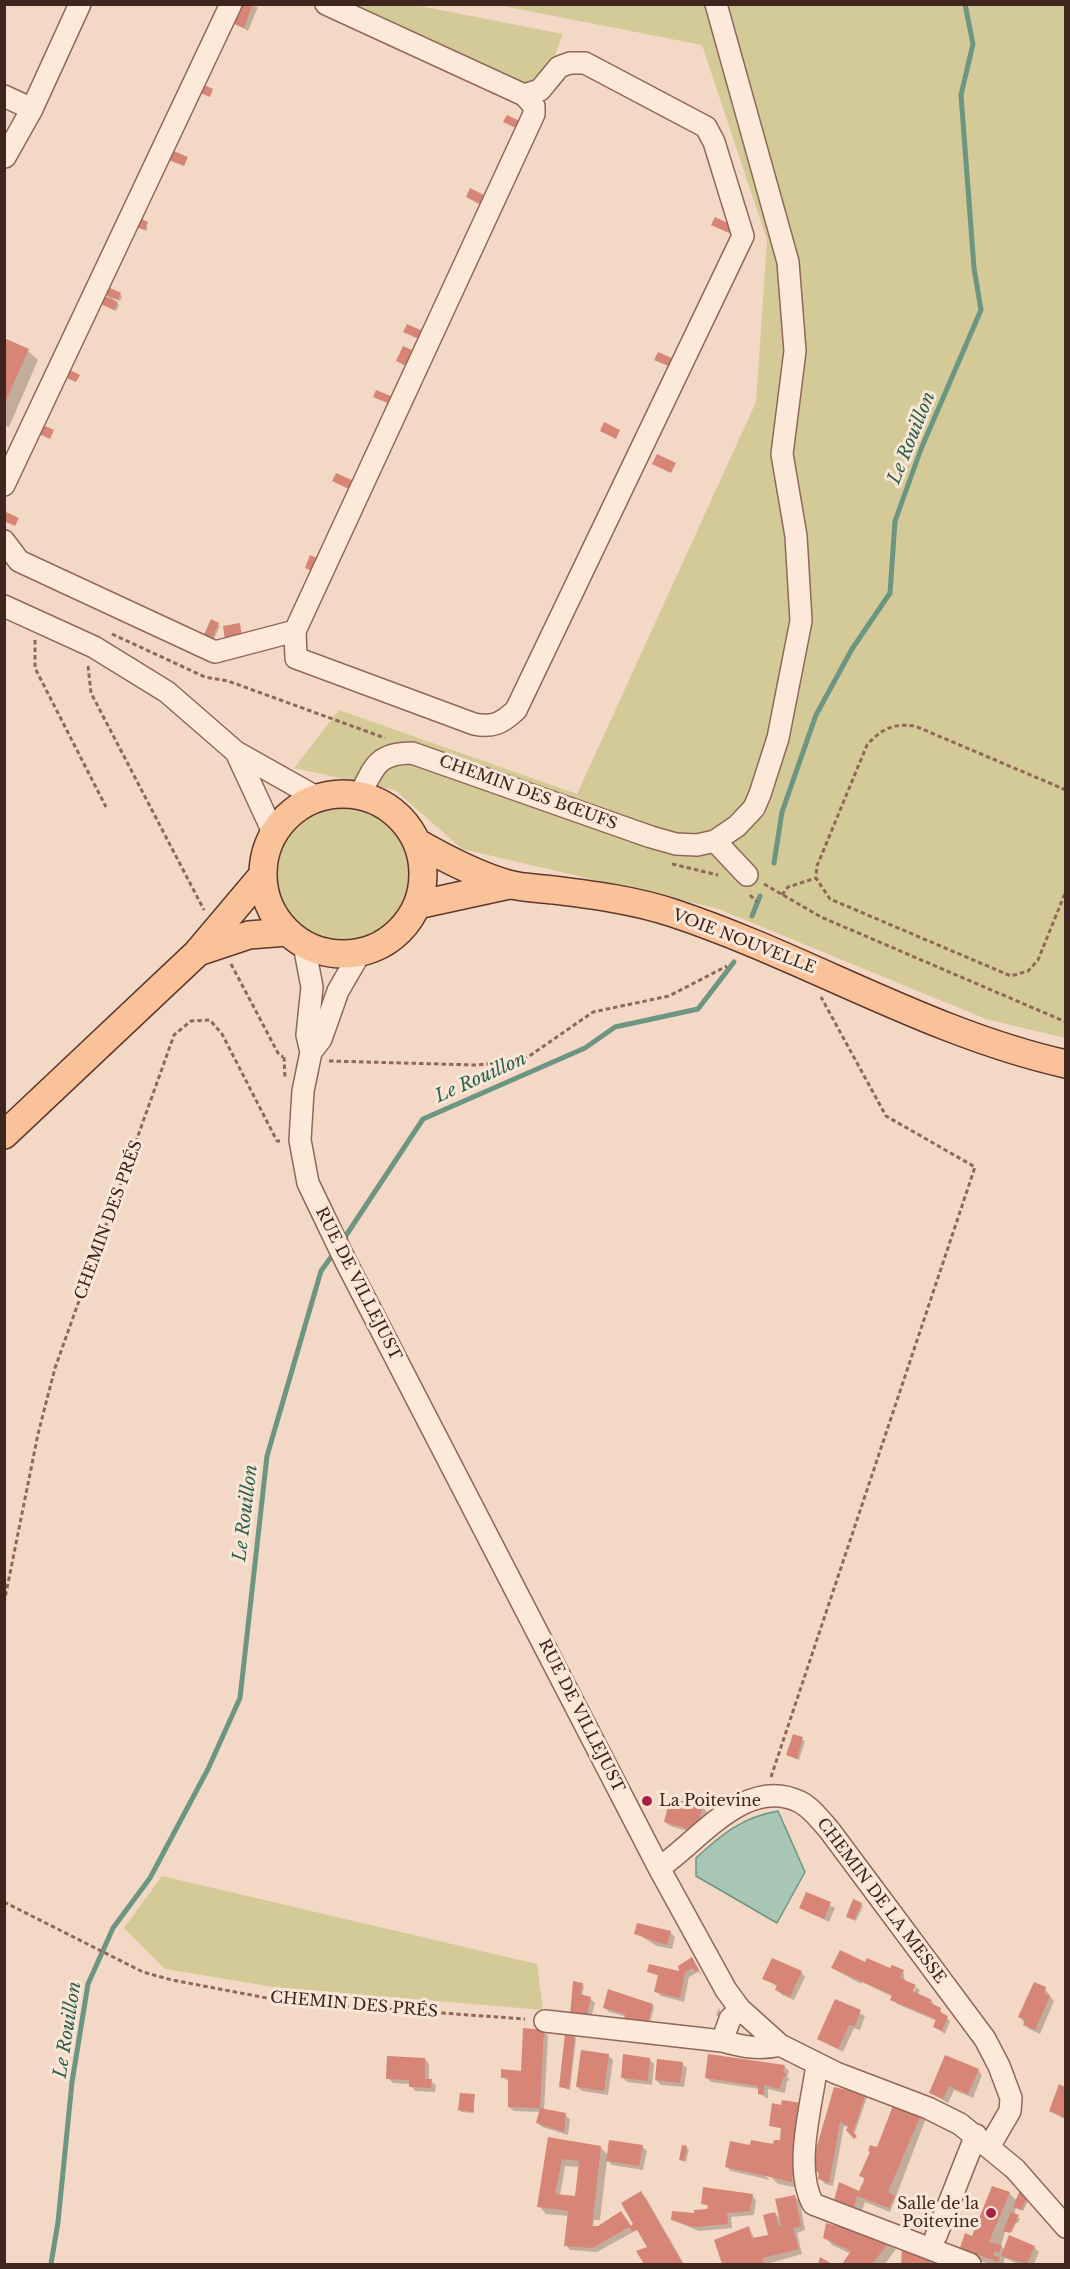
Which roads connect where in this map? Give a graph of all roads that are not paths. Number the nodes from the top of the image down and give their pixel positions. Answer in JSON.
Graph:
{"nodes":[{"id":1,"x":80,"y":4,"type":"edge"},
{"id":2,"x":231,"y":4,"type":"edge"},
{"id":3,"x":326,"y":4,"type":"edge"},
{"id":4,"x":716,"y":4,"type":"edge"},
{"id":5,"x":524,"y":95,"type":"junction"},
{"id":6,"x":4,"y":96,"type":"edge"},
{"id":7,"x":32,"y":109,"type":"junction"},
{"id":8,"x":5,"y":157,"type":"edge"},
{"id":9,"x":4,"y":485,"type":"edge"},
{"id":10,"x":4,"y":541,"type":"edge"},
{"id":11,"x":4,"y":606,"type":"edge"},
{"id":12,"x":295,"y":631,"type":"junction"},
{"id":13,"x":237,"y":752,"type":"junction"},
{"id":14,"x":360,"y":795,"type":"junction"},
{"id":15,"x":316,"y":797,"type":"junction"},
{"id":16,"x":273,"y":832,"type":"junction"},
{"id":17,"x":715,"y":841,"type":"junction"},
{"id":18,"x":418,"y":843,"type":"junction"},
{"id":19,"x":747,"y":875,"type":"dead end"},
{"id":20,"x":262,"y":876,"type":"junction"},
{"id":21,"x":509,"y":885,"type":"junction"},
{"id":22,"x":417,"y":905,"type":"junction"},
{"id":23,"x":295,"y":939,"type":"junction"},
{"id":24,"x":197,"y":953,"type":"junction"},
{"id":25,"x":360,"y":953,"type":"junction"},
{"id":26,"x":318,"y":1056,"type":"junction"},
{"id":27,"x":1065,"y":1064,"type":"edge"},
{"id":28,"x":4,"y":1135,"type":"edge"},
{"id":29,"x":659,"y":1868,"type":"junction"},
{"id":30,"x":740,"y":2009,"type":"junction"},
{"id":31,"x":545,"y":2021,"type":"road end"},
{"id":32,"x":723,"y":2041,"type":"junction"},
{"id":33,"x":780,"y":2044,"type":"junction"},
{"id":34,"x":818,"y":2064,"type":"junction"},
{"id":35,"x":982,"y":2141,"type":"junction"},
{"id":36,"x":1065,"y":2227,"type":"edge"},
{"id":37,"x":936,"y":2236,"type":"dead end"},
{"id":38,"x":970,"y":2265,"type":"edge"}],
"edges":[{"from":1,"to":7,"type":"street"},
{"from":2,"to":9,"type":"street"},
{"from":3,"to":5,"type":"street"},
{"from":4,"to":17,"type":"street"},
{"from":5,"to":12,"type":"street"},
{"from":5,"to":12,"type":"street"},
{"from":6,"to":7,"type":"street"},
{"from":7,"to":8,"type":"street"},
{"from":10,"to":12,"type":"street"},
{"from":11,"to":13,"type":"street"},
{"from":13,"to":15,"type":"street"},
{"from":13,"to":16,"type":"street"},
{"from":14,"to":15,"type":"main road"},
{"from":14,"to":17,"type":"street","name":"CHEMIN DES BŒUFS"},
{"from":14,"to":18,"type":"main road"},
{"from":15,"to":16,"type":"main road"},
{"from":16,"to":20,"type":"main road"},
{"from":17,"to":19,"type":"street"},
{"from":18,"to":21,"type":"main road","name":"VOIE NOUVELLE"},
{"from":18,"to":22,"type":"main road"},
{"from":20,"to":23,"type":"main road"},
{"from":20,"to":24,"type":"main road"},
{"from":21,"to":22,"type":"main road"},
{"from":21,"to":27,"type":"main road","name":"VOIE NOUVELLE"},
{"from":22,"to":25,"type":"main road"},
{"from":23,"to":24,"type":"main road"},
{"from":23,"to":25,"type":"main road"},
{"from":23,"to":26,"type":"street","name":"RUE DE VILLEJUST"},
{"from":24,"to":28,"type":"main road"},
{"from":25,"to":26,"type":"street","name":"RUE DE VILLEJUST"},
{"from":26,"to":29,"type":"street","name":"RUE DE VILLEJUST"},
{"from":29,"to":30,"type":"street","name":"RUE DE VILLEJUST"},
{"from":29,"to":35,"type":"street","name":"CHEMIN DE LA MESSE"},
{"from":30,"to":32,"type":"street"},
{"from":30,"to":33,"type":"street","name":"RUE DE VILLEJUST"},
{"from":31,"to":32,"type":"street"},
{"from":32,"to":33,"type":"street"},
{"from":33,"to":34,"type":"street","name":"RUE DE VILLEJUST"},
{"from":34,"to":35,"type":"street","name":"RUE DE VILLEJUST"},
{"from":34,"to":38,"type":"street"},
{"from":35,"to":36,"type":"street","name":"RUE DE VILLEJUST"},
{"from":35,"to":37,"type":"street","name":"CHEMIN DE LA MESSE"}]}
